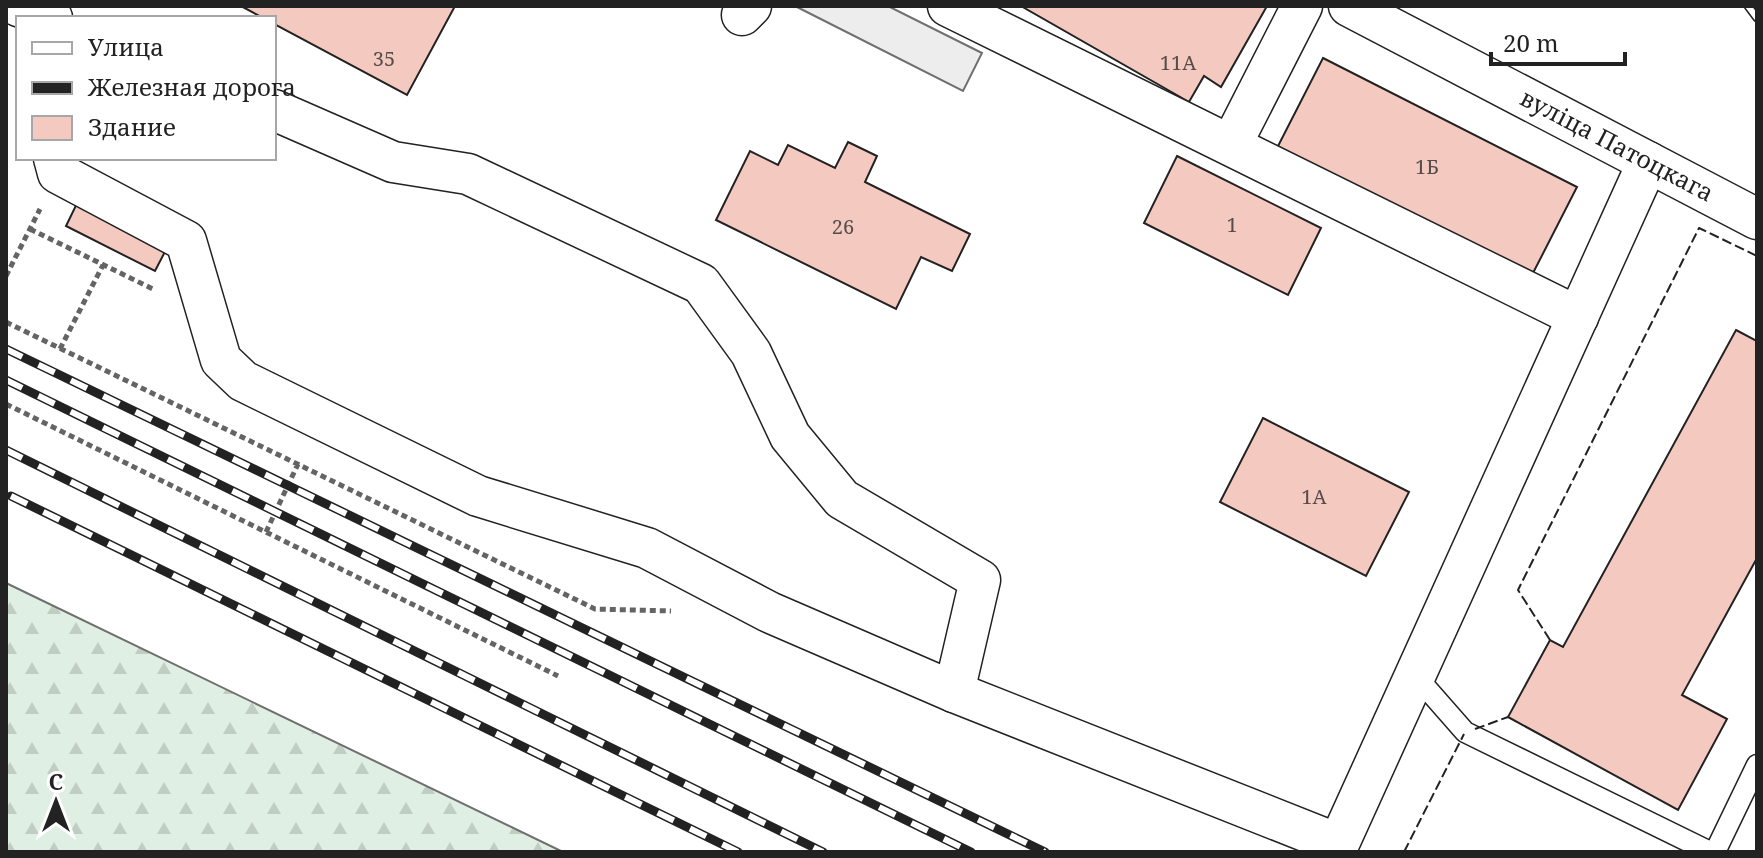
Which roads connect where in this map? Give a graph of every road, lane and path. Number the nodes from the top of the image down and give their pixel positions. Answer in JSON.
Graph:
{"nodes":[{"id":1,"x":17,"y":6,"type":"edge"},
{"id":2,"x":948,"y":6,"type":"edge"},
{"id":3,"x":1302,"y":6,"type":"edge"},
{"id":4,"x":1349,"y":6,"type":"edge"},
{"id":5,"x":46,"y":16,"type":"edge"},
{"id":6,"x":276,"y":111,"type":"edge"},
{"id":7,"x":1231,"y":145,"type":"junction"},
{"id":8,"x":1648,"y":162,"type":"junction"},
{"id":9,"x":56,"y":165,"type":"edge"},
{"id":10,"x":1757,"y":219,"type":"edge"},
{"id":11,"x":30,"y":229,"type":"junction"},
{"id":12,"x":103,"y":265,"type":"junction"},
{"id":13,"x":6,"y":276,"type":"edge"},
{"id":14,"x":208,"y":316,"type":"junction"},
{"id":15,"x":1578,"y":317,"type":"junction"},
{"id":16,"x":6,"y":322,"type":"edge"},
{"id":17,"x":60,"y":349,"type":"junction"},
{"id":18,"x":6,"y":404,"type":"edge"},
{"id":19,"x":298,"y":464,"type":"junction"},
{"id":20,"x":266,"y":532,"type":"junction"},
{"id":21,"x":595,"y":609,"type":"dead end"},
{"id":22,"x":1415,"y":675,"type":"junction"},
{"id":23,"x":558,"y":676,"type":"dead end"},
{"id":24,"x":954,"y":692,"type":"junction"},
{"id":25,"x":1757,"y":765,"type":"edge"},
{"id":26,"x":1336,"y":848,"type":"edge"},
{"id":27,"x":1713,"y":852,"type":"edge"}],
"edges":[{"from":1,"to":5,"type":"street"},
{"from":2,"to":7,"type":"street"},
{"from":3,"to":7,"type":"street"},
{"from":4,"to":8,"type":"street","name":"вуліца Патоцкага"},
{"from":6,"to":24,"type":"street"},
{"from":7,"to":15,"type":"street"},
{"from":8,"to":10,"type":"street","name":"вуліца Патоцкага"},
{"from":8,"to":15,"type":"street"},
{"from":9,"to":11,"type":"path"},
{"from":9,"to":14,"type":"street"},
{"from":11,"to":12,"type":"path"},
{"from":11,"to":13,"type":"path"},
{"from":12,"to":14,"type":"path"},
{"from":12,"to":17,"type":"path"},
{"from":14,"to":24,"type":"street"},
{"from":15,"to":22,"type":"street"},
{"from":16,"to":17,"type":"path"},
{"from":17,"to":19,"type":"path"},
{"from":18,"to":20,"type":"path"},
{"from":19,"to":20,"type":"path"},
{"from":19,"to":21,"type":"path"},
{"from":20,"to":23,"type":"path"},
{"from":22,"to":26,"type":"street"},
{"from":22,"to":27,"type":"lane"},
{"from":24,"to":26,"type":"street"},
{"from":25,"to":27,"type":"lane"}]}
